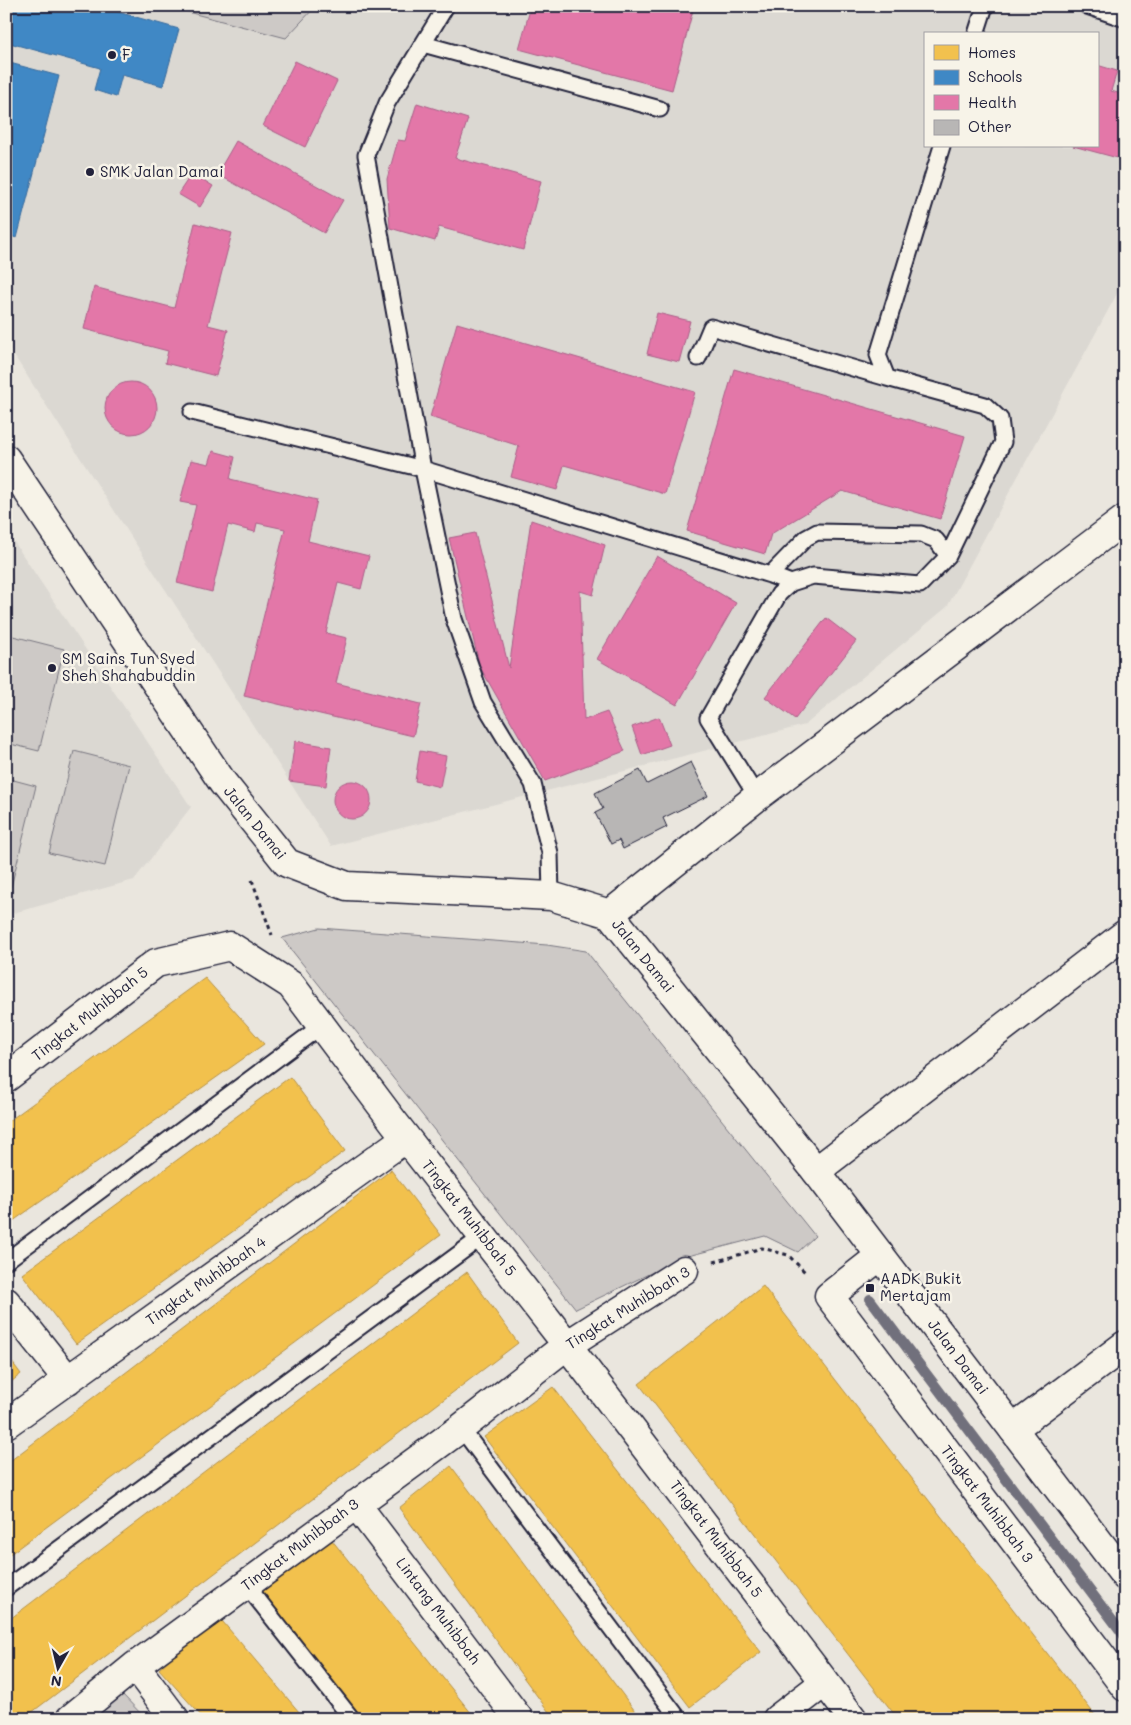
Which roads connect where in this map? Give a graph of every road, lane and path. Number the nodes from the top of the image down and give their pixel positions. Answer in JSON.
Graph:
{"nodes":[{"id":1,"x":446,"y":6,"type":"edge"},
{"id":2,"x":985,"y":6,"type":"edge"},
{"id":3,"x":1087,"y":6,"type":"edge"},
{"id":4,"x":1125,"y":19,"type":"edge"},
{"id":5,"x":977,"y":32,"type":"edge"},
{"id":6,"x":423,"y":44,"type":"junction"},
{"id":7,"x":660,"y":108,"type":"dead end"},
{"id":8,"x":941,"y":148,"type":"edge"},
{"id":9,"x":698,"y":358,"type":"dead end"},
{"id":10,"x":886,"y":378,"type":"junction"},
{"id":11,"x":192,"y":412,"type":"dead end"},
{"id":12,"x":6,"y":459,"type":"edge"},
{"id":13,"x":423,"y":469,"type":"junction"},
{"id":14,"x":1125,"y":519,"type":"edge"},
{"id":15,"x":948,"y":556,"type":"junction"},
{"id":16,"x":770,"y":575,"type":"junction"},
{"id":17,"x":791,"y":583,"type":"junction"},
{"id":18,"x":757,"y":797,"type":"junction"},
{"id":19,"x":252,"y":880,"type":"dead end"},
{"id":20,"x":551,"y":896,"type":"junction"},
{"id":21,"x":610,"y":914,"type":"junction"},
{"id":22,"x":1125,"y":934,"type":"edge"},
{"id":23,"x":274,"y":941,"type":"dead end"},
{"id":24,"x":321,"y":1026,"type":"junction"},
{"id":25,"x":6,"y":1078,"type":"edge"},
{"id":26,"x":406,"y":1138,"type":"junction"},
{"id":27,"x":816,"y":1171,"type":"junction"},
{"id":28,"x":483,"y":1236,"type":"junction"},
{"id":29,"x":880,"y":1256,"type":"junction"},
{"id":30,"x":6,"y":1261,"type":"edge"},
{"id":31,"x":684,"y":1270,"type":"joint"},
{"id":32,"x":829,"y":1296,"type":"junction"},
{"id":33,"x":6,"y":1302,"type":"edge"},
{"id":34,"x":567,"y":1345,"type":"junction"},
{"id":35,"x":1125,"y":1345,"type":"edge"},
{"id":36,"x":68,"y":1380,"type":"junction"},
{"id":37,"x":6,"y":1424,"type":"edge"},
{"id":38,"x":461,"y":1428,"type":"junction"},
{"id":39,"x":1013,"y":1429,"type":"junction"},
{"id":40,"x":356,"y":1504,"type":"junction"},
{"id":41,"x":1125,"y":1576,"type":"edge"},
{"id":42,"x":247,"y":1586,"type":"junction"},
{"id":43,"x":6,"y":1588,"type":"edge"},
{"id":44,"x":134,"y":1666,"type":"junction"},
{"id":45,"x":825,"y":1682,"type":"junction"},
{"id":46,"x":1125,"y":1687,"type":"edge"},
{"id":47,"x":70,"y":1719,"type":"edge"},
{"id":48,"x":175,"y":1719,"type":"edge"},
{"id":49,"x":352,"y":1719,"type":"edge"},
{"id":50,"x":519,"y":1719,"type":"edge"},
{"id":51,"x":679,"y":1719,"type":"edge"},
{"id":52,"x":777,"y":1719,"type":"edge"},
{"id":53,"x":853,"y":1719,"type":"edge"}],
"edges":[{"from":1,"to":6,"type":"lane"},
{"from":2,"to":5,"type":"lane"},
{"from":3,"to":4,"type":"lane"},
{"from":6,"to":7,"type":"lane"},
{"from":6,"to":13,"type":"lane"},
{"from":8,"to":10,"type":"lane"},
{"from":9,"to":10,"type":"lane"},
{"from":10,"to":15,"type":"lane"},
{"from":11,"to":13,"type":"lane"},
{"from":12,"to":20,"type":"street","name":"Jalan Damai"},
{"from":13,"to":16,"type":"lane"},
{"from":13,"to":20,"type":"lane"},
{"from":14,"to":18,"type":"street"},
{"from":15,"to":16,"type":"lane"},
{"from":15,"to":17,"type":"lane"},
{"from":16,"to":17,"type":"lane"},
{"from":17,"to":18,"type":"lane"},
{"from":18,"to":21,"type":"street"},
{"from":19,"to":23,"type":"path"},
{"from":20,"to":21,"type":"street","name":"Jalan Damai"},
{"from":21,"to":27,"type":"street","name":"Jalan Damai"},
{"from":22,"to":27,"type":"street"},
{"from":24,"to":25,"type":"street","name":"Tingkat Muhibbah 5"},
{"from":24,"to":26,"type":"street","name":"Tingkat Muhibbah 5"},
{"from":24,"to":30,"type":"lane"},
{"from":26,"to":28,"type":"street","name":"Tingkat Muhibbah 5"},
{"from":26,"to":36,"type":"street","name":"Tingkat Muhibbah 4"},
{"from":27,"to":29,"type":"street","name":"Jalan Damai"},
{"from":28,"to":34,"type":"street","name":"Tingkat Muhibbah 5"},
{"from":28,"to":43,"type":"lane"},
{"from":29,"to":32,"type":"street"},
{"from":29,"to":39,"type":"street","name":"Jalan Damai"},
{"from":31,"to":32,"type":"path","name":"Tingkat Muhibbah 3"},
{"from":31,"to":34,"type":"street","name":"Tingkat Muhibbah 3"},
{"from":32,"to":46,"type":"street","name":"Tingkat Muhibbah 3"},
{"from":33,"to":36,"type":"street"},
{"from":34,"to":38,"type":"street","name":"Tingkat Muhibbah 3"},
{"from":34,"to":45,"type":"street","name":"Tingkat Muhibbah 5"},
{"from":35,"to":39,"type":"street"},
{"from":36,"to":37,"type":"street","name":"Tingkat Muhibbah 4"},
{"from":38,"to":40,"type":"street","name":"Tingkat Muhibbah 3"},
{"from":38,"to":51,"type":"lane"},
{"from":39,"to":41,"type":"street","name":"Jalan Damai"},
{"from":40,"to":42,"type":"street","name":"Tingkat Muhibbah 3"},
{"from":40,"to":50,"type":"street","name":"Lintang Muhibbah"},
{"from":42,"to":44,"type":"street","name":"Tingkat Muhibbah 3"},
{"from":42,"to":49,"type":"lane"},
{"from":44,"to":47,"type":"street","name":"Tingkat Muhibbah 3"},
{"from":44,"to":48,"type":"street"},
{"from":45,"to":52,"type":"street"},
{"from":45,"to":53,"type":"street","name":"Tingkat Muhibbah 5"}]}
